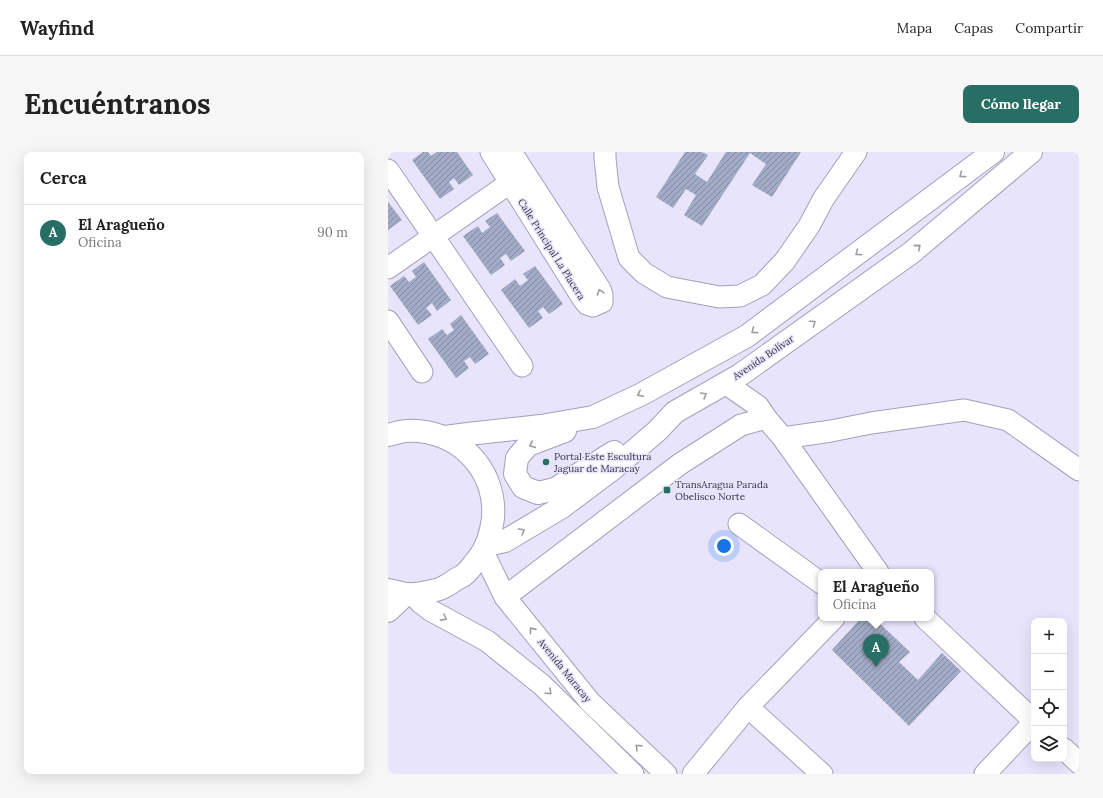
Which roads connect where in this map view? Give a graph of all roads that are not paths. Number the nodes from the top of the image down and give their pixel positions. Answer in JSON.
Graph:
{"nodes":[{"id":1,"x":491,"y":152,"type":"edge"},
{"id":2,"x":511,"y":152,"type":"edge"},
{"id":3,"x":606,"y":152,"type":"edge"},
{"id":4,"x":856,"y":152,"type":"edge"},
{"id":5,"x":993,"y":152,"type":"edge"},
{"id":6,"x":1031,"y":152,"type":"edge"},
{"id":7,"x":388,"y":170,"type":"edge"},
{"id":8,"x":517,"y":178,"type":"junction"},
{"id":9,"x":433,"y":236,"type":"junction"},
{"id":10,"x":388,"y":268,"type":"edge"},
{"id":11,"x":388,"y":321,"type":"edge"},
{"id":12,"x":522,"y":366,"type":"dead end"},
{"id":13,"x":422,"y":372,"type":"dead end"},
{"id":14,"x":725,"y":383,"type":"junction"},
{"id":15,"x":675,"y":412,"type":"junction"},
{"id":16,"x":593,"y":416,"type":"junction"},
{"id":17,"x":766,"y":418,"type":"junction"},
{"id":18,"x":394,"y":429,"type":"edge"},
{"id":19,"x":445,"y":437,"type":"junction"},
{"id":20,"x":783,"y":438,"type":"junction"},
{"id":21,"x":1079,"y":470,"type":"edge"},
{"id":22,"x":739,"y":524,"type":"dead end"},
{"id":23,"x":485,"y":548,"type":"junction"},
{"id":24,"x":876,"y":569,"type":"edge"},
{"id":25,"x":818,"y":581,"type":"edge"},
{"id":26,"x":402,"y":593,"type":"edge"},
{"id":27,"x":505,"y":597,"type":"junction"},
{"id":28,"x":388,"y":611,"type":"edge"},
{"id":29,"x":831,"y":621,"type":"edge"},
{"id":30,"x":928,"y":621,"type":"edge"},
{"id":31,"x":748,"y":707,"type":"junction"},
{"id":32,"x":1031,"y":718,"type":"edge"},
{"id":33,"x":1031,"y":724,"type":"edge"},
{"id":34,"x":1067,"y":752,"type":"edge"},
{"id":35,"x":1079,"y":763,"type":"edge"},
{"id":36,"x":633,"y":774,"type":"edge"},
{"id":37,"x":666,"y":774,"type":"edge"},
{"id":38,"x":693,"y":774,"type":"edge"},
{"id":39,"x":822,"y":774,"type":"edge"},
{"id":40,"x":985,"y":774,"type":"edge"}],
"edges":[{"from":1,"to":8,"type":"street","name":"Calle Principal La Placera"},
{"from":2,"to":8,"type":"street","name":"Calle Principal La Placera"},
{"from":3,"to":4,"type":"street"},
{"from":5,"to":16,"type":"main road","one_way":true},
{"from":14,"to":6,"type":"main road","name":"Avenida Bolívar","one_way":true},
{"from":7,"to":9,"type":"street"},
{"from":8,"to":8,"type":"street","name":"Calle Principal La Placera","one_way":true},
{"from":8,"to":9,"type":"street"},
{"from":9,"to":10,"type":"street"},
{"from":9,"to":12,"type":"street"},
{"from":11,"to":13,"type":"street"},
{"from":15,"to":14,"type":"main road","name":"Avenida Bolívar","one_way":true},
{"from":14,"to":17,"type":"street"},
{"from":16,"to":15,"type":"main road","one_way":true},
{"from":23,"to":15,"type":"main road","name":"Avenida Bolívar","one_way":true},
{"from":16,"to":19,"type":"main road"},
{"from":17,"to":20,"type":"street"},
{"from":17,"to":27,"type":"street"},
{"from":18,"to":19,"type":"main road"},
{"from":19,"to":23,"type":"main road"},
{"from":20,"to":21,"type":"street"},
{"from":20,"to":24,"type":"street"},
{"from":22,"to":25,"type":"street"},
{"from":23,"to":26,"type":"main road"},
{"from":23,"to":27,"type":"street","name":"Avenida Maracay"},
{"from":26,"to":28,"type":"main road"},
{"from":26,"to":36,"type":"street","one_way":true},
{"from":37,"to":27,"type":"street","name":"Avenida Maracay","one_way":true},
{"from":29,"to":31,"type":"street"},
{"from":30,"to":32,"type":"street"},
{"from":31,"to":38,"type":"street"},
{"from":31,"to":39,"type":"street"},
{"from":33,"to":40,"type":"street"},
{"from":34,"to":35,"type":"street"}]}
